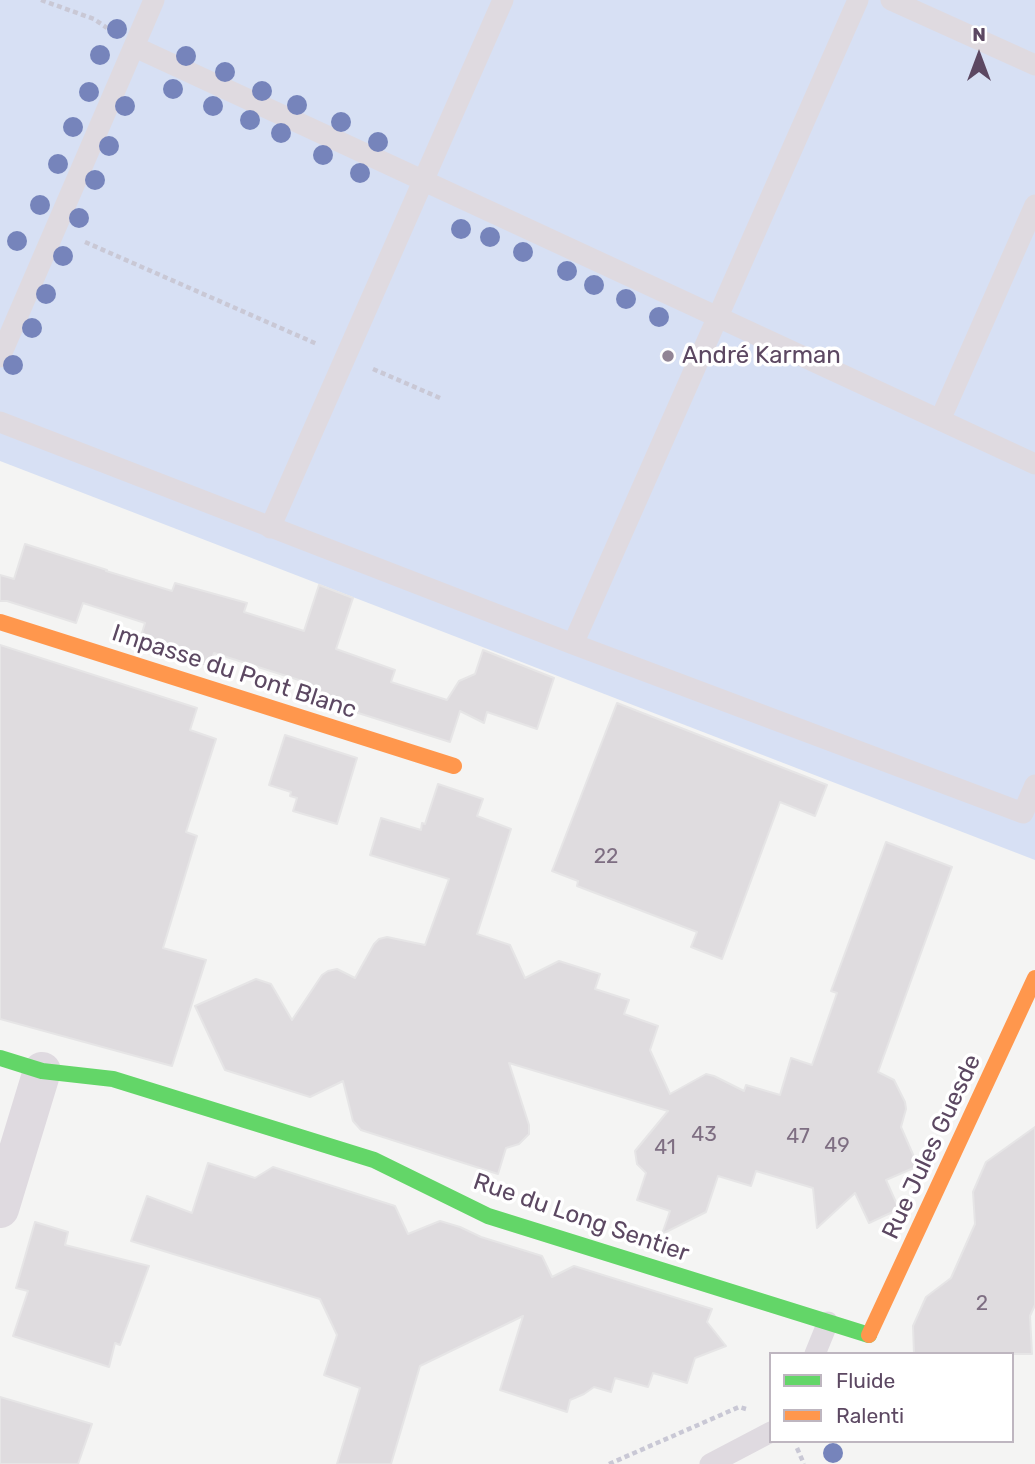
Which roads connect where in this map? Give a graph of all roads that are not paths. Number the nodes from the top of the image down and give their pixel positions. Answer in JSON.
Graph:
{"nodes":[{"id":1,"x":154,"y":0,"type":"edge"},
{"id":2,"x":503,"y":0,"type":"edge"},
{"id":3,"x":858,"y":0,"type":"edge"},
{"id":4,"x":891,"y":0,"type":"edge"},
{"id":5,"x":135,"y":47,"type":"junction"},
{"id":6,"x":1035,"y":65,"type":"edge"},
{"id":7,"x":423,"y":180,"type":"junction"},
{"id":8,"x":1035,"y":205,"type":"edge"},
{"id":9,"x":717,"y":317,"type":"junction"},
{"id":10,"x":0,"y":357,"type":"edge"},
{"id":11,"x":940,"y":421,"type":"junction"},
{"id":12,"x":0,"y":422,"type":"edge"},
{"id":13,"x":1035,"y":464,"type":"edge"},
{"id":14,"x":270,"y":528,"type":"junction"},
{"id":15,"x":0,"y":622,"type":"edge"},
{"id":16,"x":573,"y":644,"type":"junction"},
{"id":17,"x":454,"y":766,"type":"dead end"},
{"id":18,"x":1035,"y":786,"type":"edge"},
{"id":19,"x":1033,"y":990,"type":"edge"},
{"id":20,"x":0,"y":1058,"type":"edge"},
{"id":21,"x":42,"y":1071,"type":"junction"},
{"id":22,"x":0,"y":1209,"type":"edge"},
{"id":23,"x":828,"y":1322,"type":"junction"},
{"id":24,"x":869,"y":1335,"type":"joint"},
{"id":25,"x":816,"y":1352,"type":"edge"},
{"id":26,"x":769,"y":1433,"type":"edge"},
{"id":27,"x":710,"y":1464,"type":"edge"}],
"edges":[{"from":1,"to":5,"type":"lane"},
{"from":2,"to":7,"type":"lane"},
{"from":3,"to":9,"type":"lane"},
{"from":4,"to":6,"type":"lane"},
{"from":5,"to":7,"type":"lane"},
{"from":5,"to":10,"type":"lane"},
{"from":7,"to":9,"type":"lane"},
{"from":7,"to":14,"type":"lane"},
{"from":8,"to":11,"type":"lane"},
{"from":9,"to":11,"type":"lane"},
{"from":9,"to":16,"type":"lane"},
{"from":11,"to":13,"type":"lane"},
{"from":12,"to":14,"type":"lane"},
{"from":14,"to":16,"type":"lane"},
{"from":15,"to":17,"type":"street","name":"Impasse du Pont Blanc"},
{"from":16,"to":18,"type":"lane"},
{"from":19,"to":24,"type":"street","name":"Rue Jules Guesde"},
{"from":20,"to":21,"type":"street","name":"Rue du Long Sentier"},
{"from":21,"to":22,"type":"street"},
{"from":21,"to":23,"type":"street","name":"Rue du Long Sentier"},
{"from":23,"to":24,"type":"street","name":"Rue du Long Sentier"},
{"from":23,"to":25,"type":"lane"},
{"from":26,"to":27,"type":"lane"}]}
